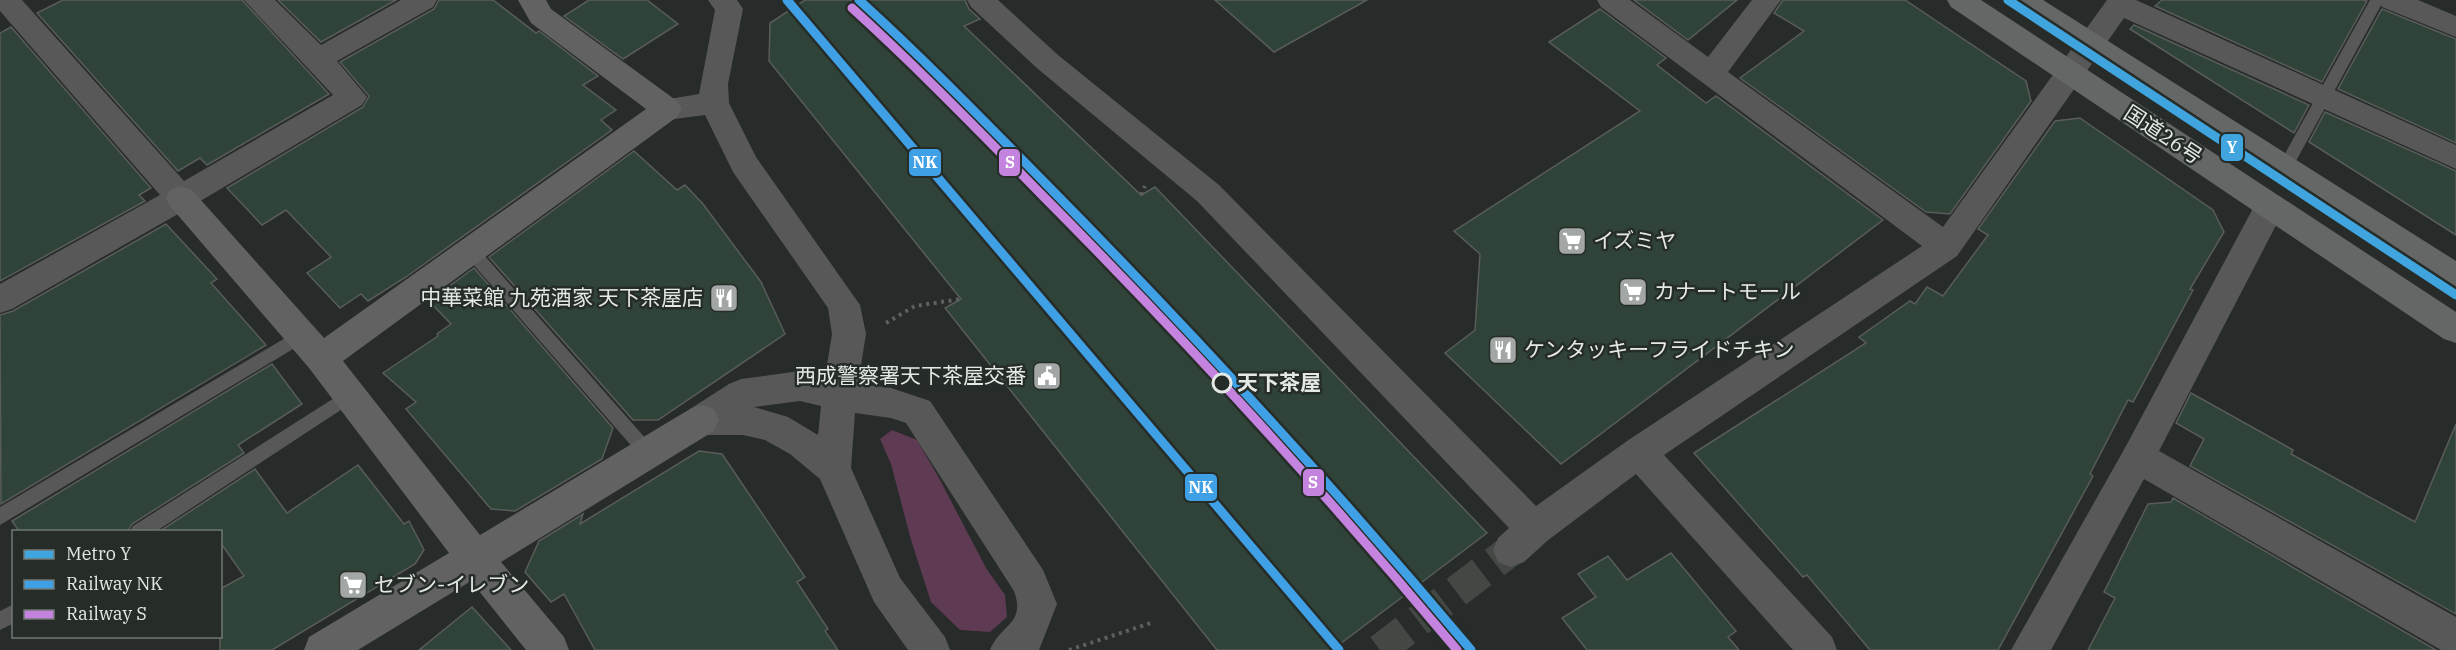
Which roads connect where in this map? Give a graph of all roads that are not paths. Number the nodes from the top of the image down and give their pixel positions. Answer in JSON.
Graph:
{"nodes":[{"id":1,"x":6,"y":0,"type":"edge"},
{"id":2,"x":258,"y":0,"type":"edge"},
{"id":3,"x":423,"y":0,"type":"edge"},
{"id":4,"x":532,"y":0,"type":"edge"},
{"id":5,"x":981,"y":0,"type":"edge"},
{"id":6,"x":1611,"y":0,"type":"edge"},
{"id":7,"x":1767,"y":0,"type":"edge"},
{"id":8,"x":1961,"y":0,"type":"edge"},
{"id":9,"x":2023,"y":0,"type":"edge"},
{"id":10,"x":2377,"y":0,"type":"edge"},
{"id":11,"x":2392,"y":0,"type":"edge"},
{"id":12,"x":2120,"y":2,"type":"edge"},
{"id":13,"x":733,"y":3,"type":"edge"},
{"id":14,"x":2456,"y":27,"type":"edge"},
{"id":15,"x":2090,"y":44,"type":"junction"},
{"id":16,"x":318,"y":59,"type":"junction"},
{"id":17,"x":1712,"y":74,"type":"junction"},
{"id":18,"x":2070,"y":74,"type":"junction"},
{"id":19,"x":2323,"y":98,"type":"junction"},
{"id":20,"x":714,"y":103,"type":"junction"},
{"id":21,"x":667,"y":109,"type":"junction"},
{"id":22,"x":2456,"y":158,"type":"edge"},
{"id":23,"x":2285,"y":168,"type":"junction"},
{"id":24,"x":181,"y":198,"type":"junction"},
{"id":25,"x":2270,"y":206,"type":"junction"},
{"id":26,"x":1946,"y":247,"type":"junction"},
{"id":27,"x":471,"y":251,"type":"junction"},
{"id":28,"x":2456,"y":277,"type":"edge"},
{"id":29,"x":0,"y":300,"type":"edge"},
{"id":30,"x":2456,"y":329,"type":"edge"},
{"id":31,"x":312,"y":346,"type":"junction"},
{"id":32,"x":350,"y":394,"type":"junction"},
{"id":33,"x":839,"y":396,"type":"junction"},
{"id":34,"x":702,"y":420,"type":"junction"},
{"id":35,"x":1639,"y":452,"type":"junction"},
{"id":36,"x":648,"y":453,"type":"junction"},
{"id":37,"x":2138,"y":457,"type":"junction"},
{"id":38,"x":833,"y":468,"type":"junction"},
{"id":39,"x":0,"y":518,"type":"edge"},
{"id":40,"x":141,"y":530,"type":"edge"},
{"id":41,"x":476,"y":559,"type":"junction"},
{"id":42,"x":2456,"y":638,"type":"edge"},
{"id":43,"x":323,"y":650,"type":"edge"},
{"id":44,"x":550,"y":650,"type":"edge"},
{"id":45,"x":931,"y":650,"type":"edge"},
{"id":46,"x":1009,"y":650,"type":"edge"},
{"id":47,"x":1818,"y":650,"type":"edge"},
{"id":48,"x":2030,"y":650,"type":"edge"}],
"edges":[{"from":1,"to":24,"type":"street"},
{"from":2,"to":16,"type":"street"},
{"from":3,"to":16,"type":"street"},
{"from":4,"to":21,"type":"street"},
{"from":5,"to":35,"type":"street"},
{"from":6,"to":17,"type":"street"},
{"from":7,"to":17,"type":"street"},
{"from":8,"to":18,"type":"highway","name":"国道26号"},
{"from":9,"to":15,"type":"highway","name":"国道26号"},
{"from":10,"to":19,"type":"lane"},
{"from":11,"to":14,"type":"street"},
{"from":12,"to":15,"type":"street"},
{"from":12,"to":19,"type":"street"},
{"from":13,"to":20,"type":"street"},
{"from":15,"to":18,"type":"street"},
{"from":15,"to":23,"type":"highway","name":"国道26号"},
{"from":16,"to":24,"type":"street"},
{"from":17,"to":26,"type":"street"},
{"from":18,"to":25,"type":"highway","name":"国道26号"},
{"from":18,"to":26,"type":"street"},
{"from":19,"to":22,"type":"street"},
{"from":19,"to":23,"type":"lane"},
{"from":20,"to":21,"type":"street"},
{"from":20,"to":33,"type":"street"},
{"from":21,"to":27,"type":"street"},
{"from":23,"to":28,"type":"highway","name":"国道26号"},
{"from":24,"to":29,"type":"street"},
{"from":24,"to":31,"type":"street"},
{"from":25,"to":30,"type":"highway","name":"国道26号"},
{"from":25,"to":37,"type":"street"},
{"from":26,"to":35,"type":"street"},
{"from":27,"to":31,"type":"street"},
{"from":27,"to":36,"type":"lane"},
{"from":31,"to":32,"type":"street"},
{"from":31,"to":39,"type":"lane"},
{"from":32,"to":40,"type":"lane"},
{"from":32,"to":41,"type":"street"},
{"from":33,"to":34,"type":"street"},
{"from":33,"to":38,"type":"street"},
{"from":33,"to":46,"type":"street"},
{"from":34,"to":36,"type":"street"},
{"from":34,"to":38,"type":"street"},
{"from":35,"to":47,"type":"street"},
{"from":36,"to":41,"type":"street"},
{"from":37,"to":42,"type":"street"},
{"from":37,"to":48,"type":"street"},
{"from":38,"to":45,"type":"street"},
{"from":41,"to":43,"type":"street"},
{"from":41,"to":44,"type":"street"}]}
